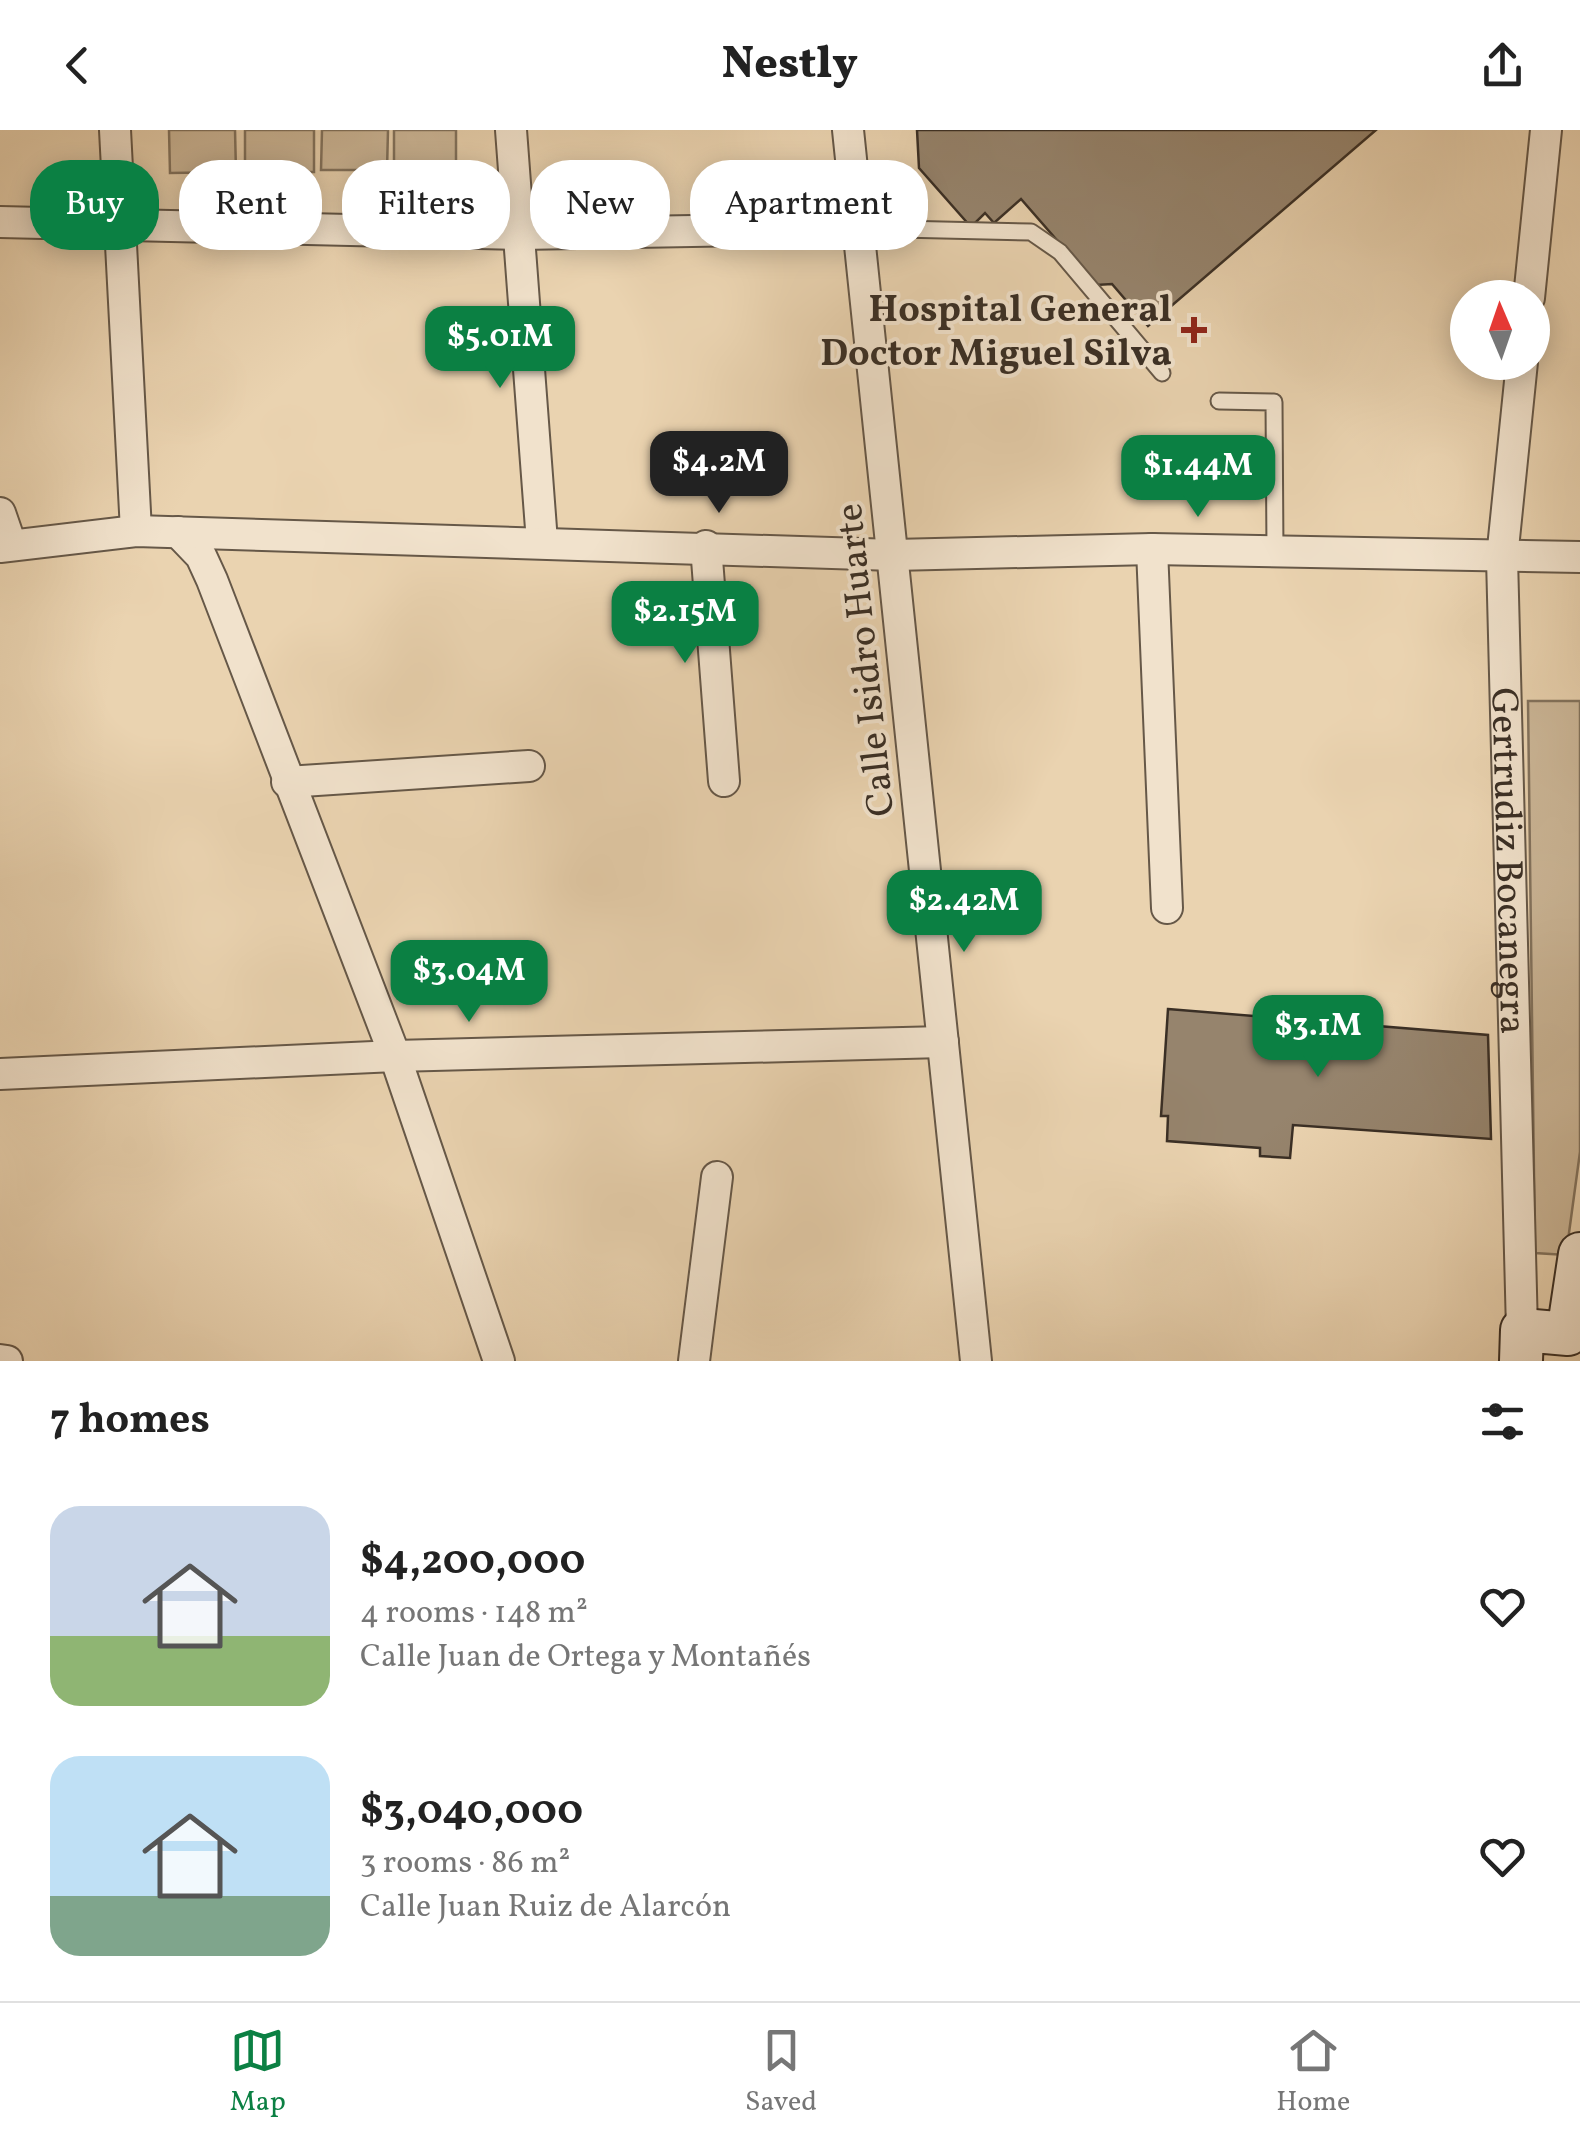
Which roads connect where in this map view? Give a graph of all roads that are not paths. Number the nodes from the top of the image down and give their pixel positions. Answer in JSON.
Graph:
{"nodes":[{"id":1,"x":114,"y":130,"type":"edge"},
{"id":2,"x":511,"y":130,"type":"edge"},
{"id":3,"x":848,"y":130,"type":"edge"},
{"id":4,"x":1546,"y":130,"type":"edge"},
{"id":5,"x":116,"y":160,"type":"edge"},
{"id":6,"x":850,"y":160,"type":"edge"},
{"id":7,"x":0,"y":222,"type":"edge"},
{"id":8,"x":30,"y":223,"type":"edge"},
{"id":9,"x":159,"y":229,"type":"edge"},
{"id":10,"x":928,"y":230,"type":"edge"},
{"id":11,"x":690,"y":231,"type":"edge"},
{"id":12,"x":520,"y":234,"type":"junction"},
{"id":13,"x":123,"y":250,"type":"edge"},
{"id":14,"x":859,"y":250,"type":"edge"},
{"id":15,"x":1531,"y":280,"type":"edge"},
{"id":16,"x":1162,"y":373,"type":"dead end"},
{"id":17,"x":1520,"y":380,"type":"edge"},
{"id":18,"x":1219,"y":401,"type":"dead end"},
{"id":19,"x":0,"y":513,"type":"edge"},
{"id":20,"x":136,"y":531,"type":"junction"},
{"id":21,"x":178,"y":532,"type":"junction"},
{"id":22,"x":542,"y":542,"type":"junction"},
{"id":23,"x":6,"y":546,"type":"edge"},
{"id":24,"x":706,"y":546,"type":"junction"},
{"id":25,"x":1152,"y":549,"type":"junction"},
{"id":26,"x":1275,"y":552,"type":"junction"},
{"id":27,"x":894,"y":554,"type":"junction"},
{"id":28,"x":1580,"y":557,"type":"edge"},
{"id":29,"x":1502,"y":558,"type":"junction"},
{"id":30,"x":530,"y":766,"type":"dead end"},
{"id":31,"x":287,"y":782,"type":"junction"},
{"id":32,"x":724,"y":782,"type":"dead end"},
{"id":33,"x":1167,"y":908,"type":"dead end"},
{"id":34,"x":943,"y":1042,"type":"junction"},
{"id":35,"x":395,"y":1056,"type":"junction"},
{"id":36,"x":0,"y":1074,"type":"edge"},
{"id":37,"x":718,"y":1177,"type":"dead end"},
{"id":38,"x":1580,"y":1254,"type":"edge"},
{"id":39,"x":1574,"y":1335,"type":"edge"},
{"id":40,"x":1521,"y":1346,"type":"edge"},
{"id":41,"x":498,"y":1361,"type":"edge"},
{"id":42,"x":694,"y":1361,"type":"edge"},
{"id":43,"x":976,"y":1361,"type":"edge"}],
"edges":[{"from":1,"to":5,"type":"street"},
{"from":2,"to":12,"type":"street"},
{"from":3,"to":6,"type":"street","name":"Calle Isidro Huarte"},
{"from":4,"to":15,"type":"street"},
{"from":7,"to":8,"type":"street"},
{"from":9,"to":12,"type":"street"},
{"from":10,"to":16,"type":"lane"},
{"from":11,"to":12,"type":"street"},
{"from":12,"to":22,"type":"street"},
{"from":13,"to":20,"type":"street"},
{"from":14,"to":27,"type":"street","name":"Calle Isidro Huarte"},
{"from":17,"to":29,"type":"street","name":"Gertrudiz Bocanegra"},
{"from":18,"to":26,"type":"lane"},
{"from":19,"to":23,"type":"street"},
{"from":20,"to":21,"type":"street"},
{"from":20,"to":23,"type":"street"},
{"from":21,"to":22,"type":"street"},
{"from":21,"to":31,"type":"street"},
{"from":22,"to":24,"type":"street"},
{"from":24,"to":27,"type":"street"},
{"from":24,"to":32,"type":"street"},
{"from":25,"to":26,"type":"street"},
{"from":25,"to":27,"type":"street"},
{"from":25,"to":33,"type":"street"},
{"from":26,"to":29,"type":"street"},
{"from":27,"to":34,"type":"street","name":"Calle Isidro Huarte"},
{"from":28,"to":29,"type":"street"},
{"from":29,"to":40,"type":"street","name":"Gertrudiz Bocanegra"},
{"from":30,"to":31,"type":"street"},
{"from":31,"to":35,"type":"street"},
{"from":34,"to":35,"type":"street"},
{"from":34,"to":43,"type":"street","name":"Calle Isidro Huarte"},
{"from":35,"to":36,"type":"street"},
{"from":35,"to":41,"type":"street"},
{"from":37,"to":42,"type":"street"},
{"from":38,"to":39,"type":"street"},
{"from":39,"to":40,"type":"street"}]}
